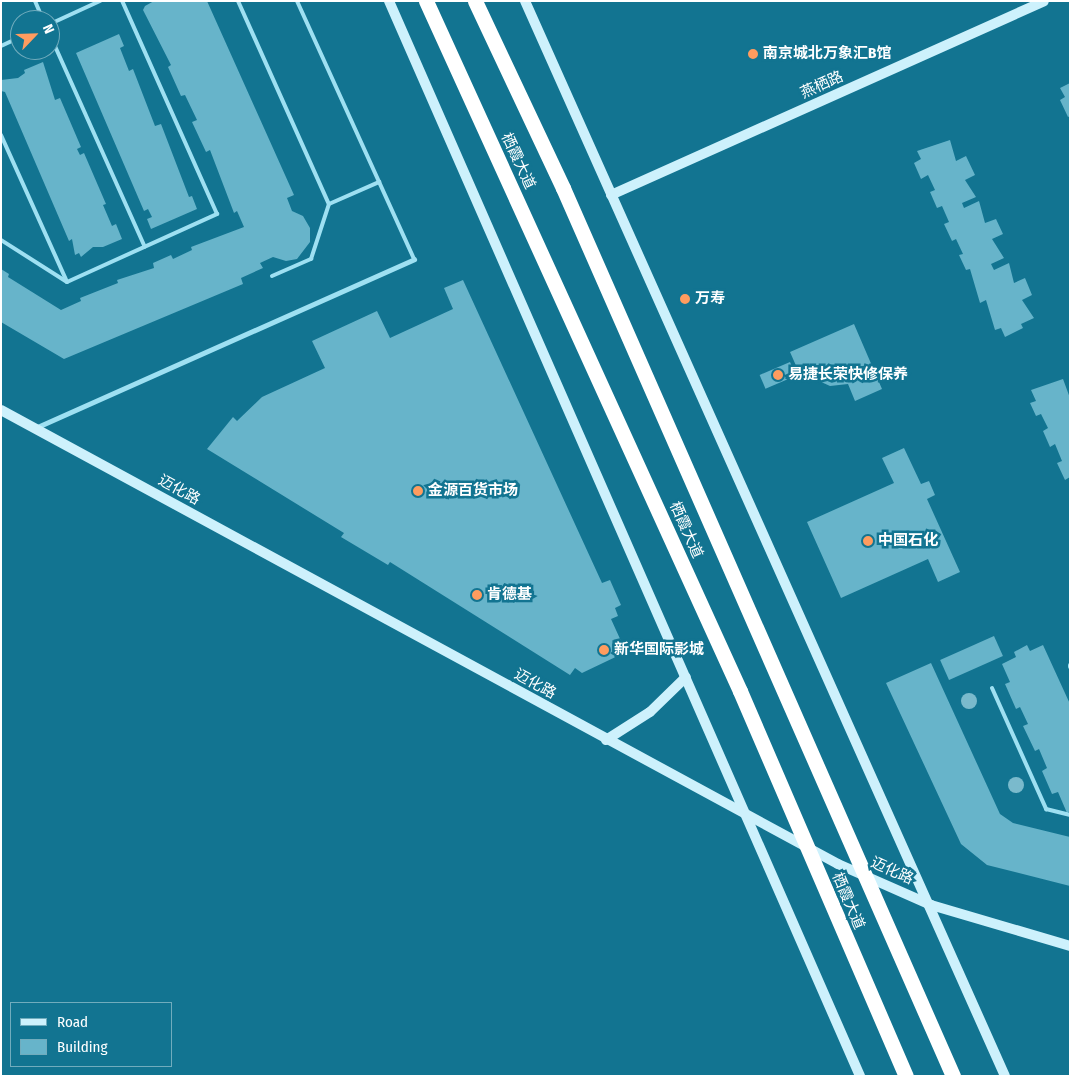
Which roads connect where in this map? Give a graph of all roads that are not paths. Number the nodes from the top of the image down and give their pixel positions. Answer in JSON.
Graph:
{"nodes":[{"id":1,"x":100,"y":1,"type":"edge"},
{"id":2,"x":122,"y":1,"type":"edge"},
{"id":3,"x":238,"y":1,"type":"edge"},
{"id":4,"x":297,"y":1,"type":"edge"},
{"id":5,"x":389,"y":1,"type":"edge"},
{"id":6,"x":426,"y":1,"type":"edge"},
{"id":7,"x":475,"y":1,"type":"edge"},
{"id":8,"x":525,"y":1,"type":"edge"},
{"id":9,"x":1044,"y":1,"type":"edge"},
{"id":10,"x":60,"y":19,"type":"edge"},
{"id":11,"x":60,"y":57,"type":"edge"},
{"id":12,"x":1,"y":135,"type":"edge"},
{"id":13,"x":379,"y":182,"type":"junction"},
{"id":14,"x":611,"y":195,"type":"junction"},
{"id":15,"x":329,"y":204,"type":"junction"},
{"id":16,"x":1,"y":240,"type":"edge"},
{"id":17,"x":145,"y":247,"type":"junction"},
{"id":18,"x":414,"y":260,"type":"joint"},
{"id":19,"x":272,"y":276,"type":"dead end"},
{"id":20,"x":68,"y":282,"type":"junction"},
{"id":21,"x":1,"y":410,"type":"edge"},
{"id":22,"x":34,"y":429,"type":"junction"},
{"id":23,"x":686,"y":678,"type":"junction"},
{"id":24,"x":992,"y":688,"type":"dead end"},
{"id":25,"x":606,"y":740,"type":"junction"},
{"id":26,"x":746,"y":814,"type":"junction"},
{"id":27,"x":1070,"y":815,"type":"edge"},
{"id":28,"x":931,"y":905,"type":"junction"},
{"id":29,"x":1070,"y":946,"type":"edge"},
{"id":30,"x":860,"y":1076,"type":"edge"},
{"id":31,"x":906,"y":1076,"type":"edge"},
{"id":32,"x":953,"y":1076,"type":"edge"},
{"id":33,"x":1006,"y":1076,"type":"edge"}],
"edges":[{"from":1,"to":10,"type":"lane"},
{"from":2,"to":17,"type":"lane"},
{"from":3,"to":15,"type":"lane"},
{"from":4,"to":13,"type":"lane"},
{"from":5,"to":23,"type":"main road"},
{"from":6,"to":31,"type":"highway","name":"栖霞大道","bridge":true},
{"from":7,"to":32,"type":"highway","name":"栖霞大道","bridge":true},
{"from":8,"to":14,"type":"main road"},
{"from":9,"to":14,"type":"main road","name":"燕栖路"},
{"from":11,"to":17,"type":"lane"},
{"from":12,"to":20,"type":"lane"},
{"from":13,"to":15,"type":"lane"},
{"from":13,"to":18,"type":"lane"},
{"from":14,"to":28,"type":"main road"},
{"from":15,"to":19,"type":"lane"},
{"from":16,"to":20,"type":"lane"},
{"from":17,"to":20,"type":"lane"},
{"from":18,"to":22,"type":"street"},
{"from":21,"to":22,"type":"main road","name":"迈化路"},
{"from":22,"to":25,"type":"main road","name":"迈化路"},
{"from":23,"to":25,"type":"main road"},
{"from":23,"to":26,"type":"main road"},
{"from":24,"to":27,"type":"lane"},
{"from":25,"to":26,"type":"main road","name":"迈化路"},
{"from":26,"to":28,"type":"main road","name":"迈化路"},
{"from":26,"to":30,"type":"main road"},
{"from":28,"to":29,"type":"main road","name":"迈化路"},
{"from":28,"to":33,"type":"main road"}]}
